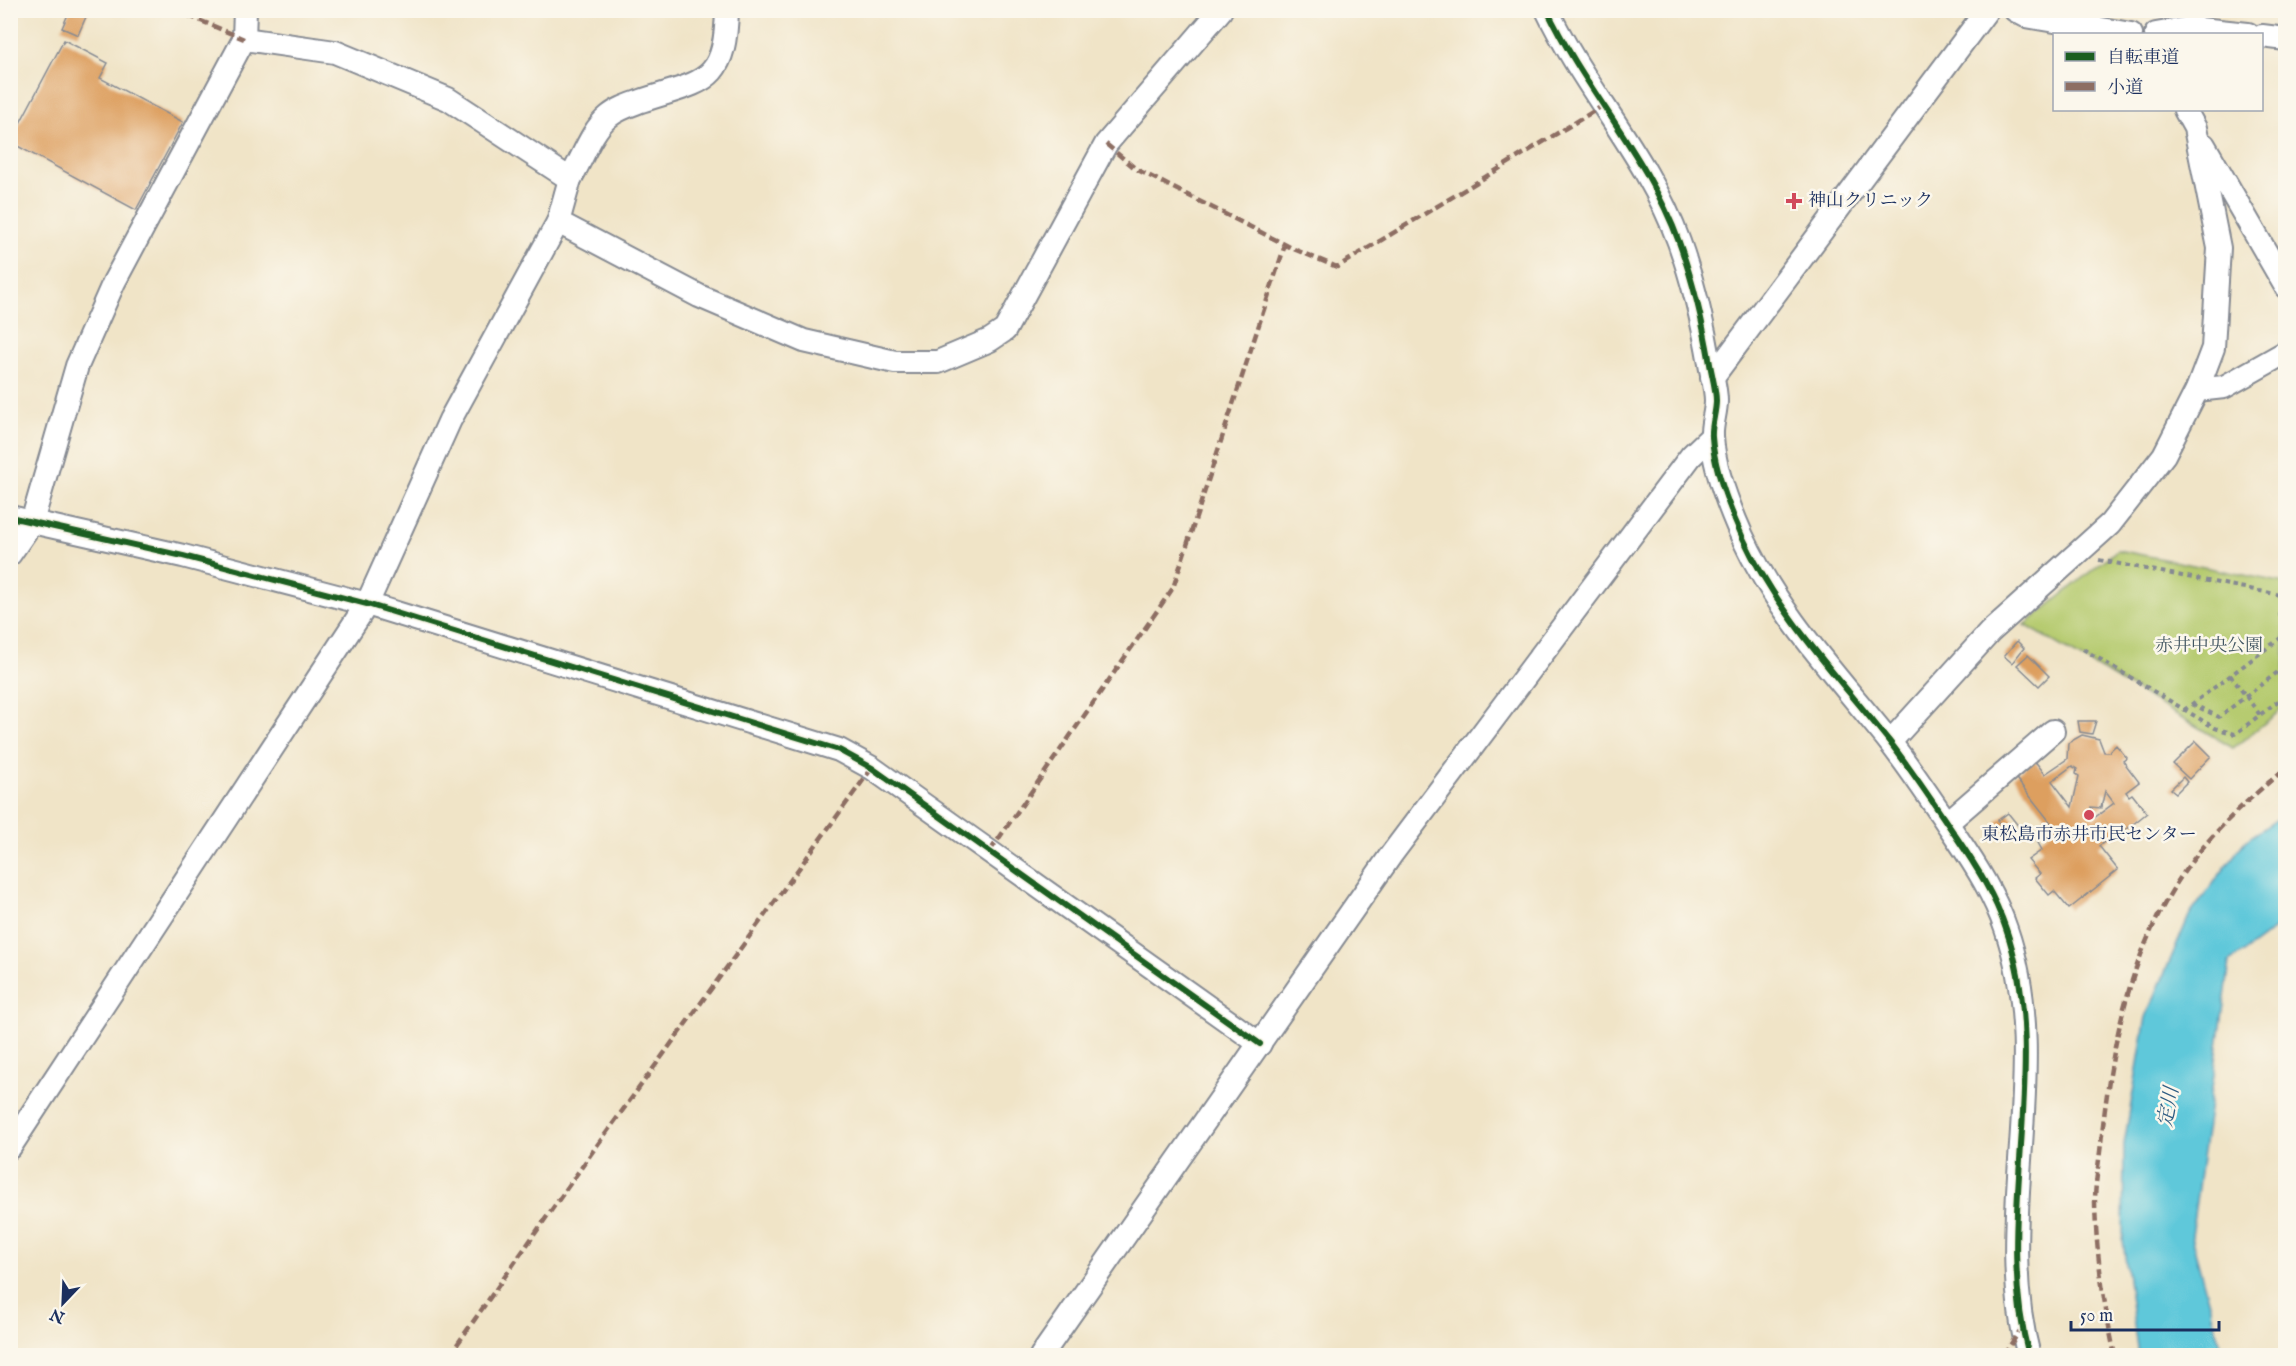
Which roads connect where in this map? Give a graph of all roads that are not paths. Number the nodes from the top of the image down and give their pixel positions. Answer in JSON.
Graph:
{"nodes":[{"id":1,"x":245,"y":10,"type":"edge"},
{"id":2,"x":727,"y":10,"type":"edge"},
{"id":3,"x":1221,"y":10,"type":"edge"},
{"id":4,"x":1547,"y":10,"type":"edge"},
{"id":5,"x":1987,"y":10,"type":"edge"},
{"id":6,"x":2015,"y":10,"type":"edge"},
{"id":7,"x":2125,"y":33,"type":"edge"},
{"id":8,"x":2162,"y":33,"type":"edge"},
{"id":9,"x":2238,"y":33,"type":"edge"},
{"id":10,"x":2263,"y":36,"type":"edge"},
{"id":11,"x":244,"y":39,"type":"junction"},
{"id":12,"x":2286,"y":39,"type":"edge"},
{"id":13,"x":2190,"y":119,"type":"edge"},
{"id":14,"x":570,"y":179,"type":"junction"},
{"id":15,"x":558,"y":222,"type":"junction"},
{"id":16,"x":2286,"y":287,"type":"edge"},
{"id":17,"x":2286,"y":352,"type":"edge"},
{"id":18,"x":1712,"y":378,"type":"junction"},
{"id":19,"x":2197,"y":390,"type":"junction"},
{"id":20,"x":1712,"y":436,"type":"junction"},
{"id":21,"x":21,"y":520,"type":"edge"},
{"id":22,"x":10,"y":554,"type":"edge"},
{"id":23,"x":367,"y":604,"type":"junction"},
{"id":24,"x":2053,"y":731,"type":"dead end"},
{"id":25,"x":1890,"y":742,"type":"junction"},
{"id":26,"x":1947,"y":823,"type":"junction"},
{"id":27,"x":1260,"y":1044,"type":"junction"},
{"id":28,"x":10,"y":1147,"type":"edge"},
{"id":29,"x":1041,"y":1356,"type":"edge"},
{"id":30,"x":2029,"y":1356,"type":"edge"}],
"edges":[{"from":1,"to":11,"type":"street"},
{"from":2,"to":14,"type":"street"},
{"from":3,"to":15,"type":"street"},
{"from":4,"to":18,"type":"street"},
{"from":5,"to":18,"type":"street"},
{"from":6,"to":7,"type":"street"},
{"from":8,"to":9,"type":"street"},
{"from":10,"to":12,"type":"street"},
{"from":11,"to":14,"type":"street"},
{"from":11,"to":21,"type":"street"},
{"from":13,"to":16,"type":"street"},
{"from":13,"to":19,"type":"street"},
{"from":14,"to":15,"type":"street"},
{"from":15,"to":23,"type":"street"},
{"from":17,"to":19,"type":"street"},
{"from":18,"to":20,"type":"street"},
{"from":19,"to":25,"type":"street"},
{"from":20,"to":25,"type":"street"},
{"from":20,"to":27,"type":"street"},
{"from":21,"to":22,"type":"street"},
{"from":21,"to":23,"type":"street"},
{"from":23,"to":27,"type":"street"},
{"from":23,"to":28,"type":"street"},
{"from":24,"to":26,"type":"street"},
{"from":25,"to":26,"type":"street"},
{"from":26,"to":30,"type":"street"},
{"from":27,"to":29,"type":"street"}]}
